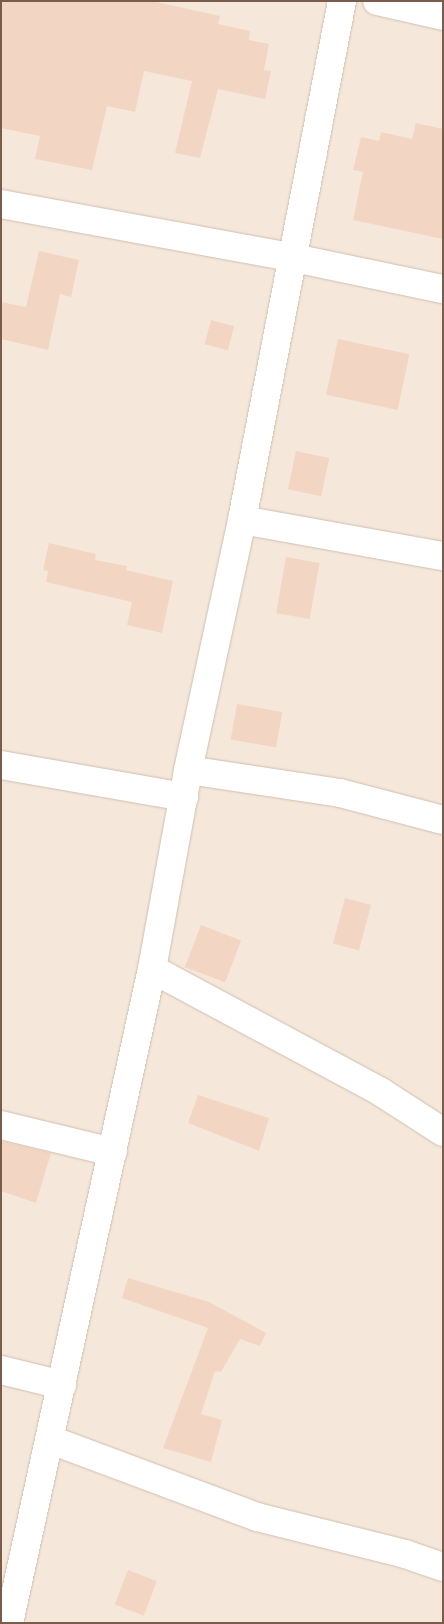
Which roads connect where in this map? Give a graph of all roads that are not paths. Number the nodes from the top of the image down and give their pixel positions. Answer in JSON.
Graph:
{"nodes":[{"id":1,"x":342,"y":1,"type":"edge"},
{"id":2,"x":377,"y":1,"type":"edge"},
{"id":3,"x":443,"y":16,"type":"edge"},
{"id":4,"x":1,"y":204,"type":"edge"},
{"id":5,"x":294,"y":258,"type":"junction"},
{"id":6,"x":443,"y":289,"type":"edge"},
{"id":7,"x":242,"y":520,"type":"junction"},
{"id":8,"x":443,"y":556,"type":"edge"},
{"id":9,"x":1,"y":765,"type":"edge"},
{"id":10,"x":188,"y":770,"type":"junction"},
{"id":11,"x":184,"y":797,"type":"junction"},
{"id":12,"x":443,"y":820,"type":"edge"},
{"id":13,"x":152,"y":969,"type":"junction"},
{"id":14,"x":1,"y":1125,"type":"edge"},
{"id":15,"x":443,"y":1132,"type":"edge"},
{"id":16,"x":113,"y":1152,"type":"junction"},
{"id":17,"x":1,"y":1370,"type":"edge"},
{"id":18,"x":62,"y":1385,"type":"junction"},
{"id":19,"x":51,"y":1440,"type":"junction"},
{"id":20,"x":443,"y":1567,"type":"edge"},
{"id":21,"x":9,"y":1623,"type":"edge"}],
"edges":[{"from":1,"to":5,"type":"street"},
{"from":2,"to":3,"type":"street"},
{"from":4,"to":5,"type":"street"},
{"from":5,"to":6,"type":"street"},
{"from":5,"to":7,"type":"street"},
{"from":7,"to":8,"type":"street"},
{"from":7,"to":10,"type":"street"},
{"from":9,"to":11,"type":"street"},
{"from":10,"to":11,"type":"street"},
{"from":10,"to":12,"type":"street"},
{"from":11,"to":13,"type":"street"},
{"from":13,"to":15,"type":"street"},
{"from":13,"to":16,"type":"street"},
{"from":14,"to":16,"type":"street"},
{"from":16,"to":18,"type":"street"},
{"from":17,"to":18,"type":"street"},
{"from":18,"to":19,"type":"street"},
{"from":19,"to":20,"type":"street"},
{"from":19,"to":21,"type":"street"}]}
